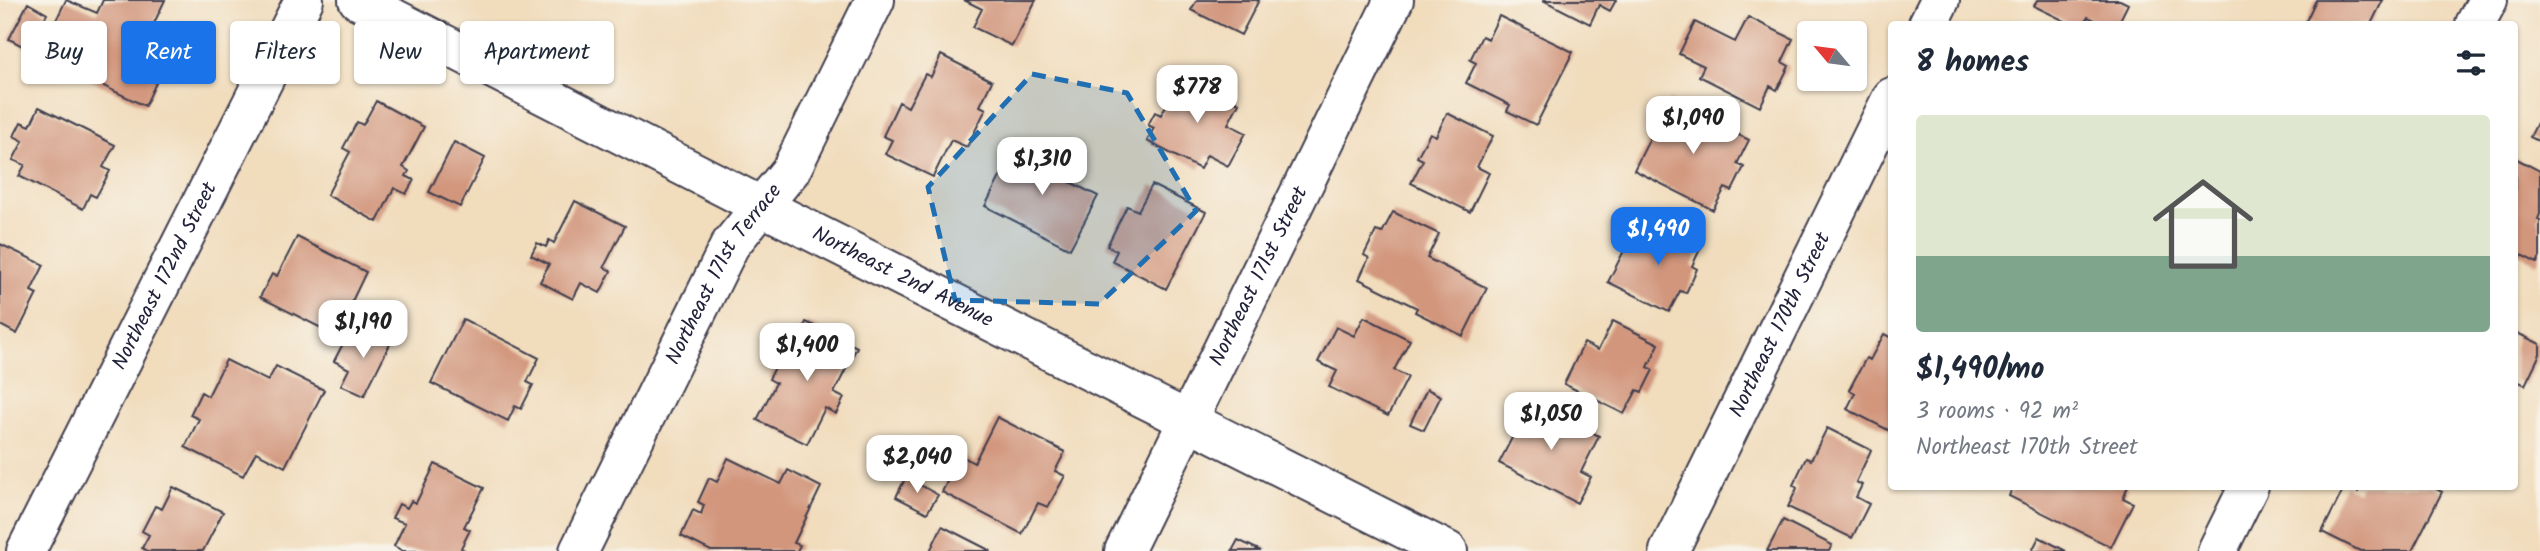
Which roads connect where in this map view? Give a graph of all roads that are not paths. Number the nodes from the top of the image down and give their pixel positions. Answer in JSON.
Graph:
{"nodes":[{"id":1,"x":304,"y":0,"type":"edge"},
{"id":2,"x":875,"y":0,"type":"edge"},
{"id":3,"x":1394,"y":0,"type":"edge"},
{"id":4,"x":1940,"y":0,"type":"edge"},
{"id":5,"x":2487,"y":0,"type":"edge"},
{"id":6,"x":364,"y":1,"type":"edge"},
{"id":7,"x":1930,"y":21,"type":"edge"},
{"id":8,"x":2477,"y":21,"type":"edge"},
{"id":9,"x":1888,"y":105,"type":"edge"},
{"id":10,"x":763,"y":206,"type":"junction"},
{"id":11,"x":1188,"y":420,"type":"junction"},
{"id":12,"x":2247,"y":490,"type":"edge"},
{"id":13,"x":26,"y":551,"type":"edge"},
{"id":14,"x":579,"y":551,"type":"edge"},
{"id":15,"x":1124,"y":551,"type":"edge"},
{"id":16,"x":1448,"y":551,"type":"edge"},
{"id":17,"x":1669,"y":551,"type":"edge"},
{"id":18,"x":2217,"y":551,"type":"edge"}],
"edges":[{"from":1,"to":13,"type":"street","name":"Northeast 172nd Street"},
{"from":2,"to":10,"type":"street","name":"Northeast 171st Terrace"},
{"from":3,"to":11,"type":"street","name":"Northeast 171st Street"},
{"from":4,"to":7,"type":"street"},
{"from":5,"to":8,"type":"street"},
{"from":6,"to":10,"type":"street","name":"Northeast 2nd Avenue"},
{"from":9,"to":17,"type":"street","name":"Northeast 170th Street"},
{"from":10,"to":11,"type":"street","name":"Northeast 2nd Avenue"},
{"from":10,"to":14,"type":"street","name":"Northeast 171st Terrace"},
{"from":11,"to":15,"type":"street","name":"Northeast 171st Street"},
{"from":11,"to":16,"type":"street","name":"Northeast 2nd Avenue"},
{"from":12,"to":18,"type":"street"}]}
